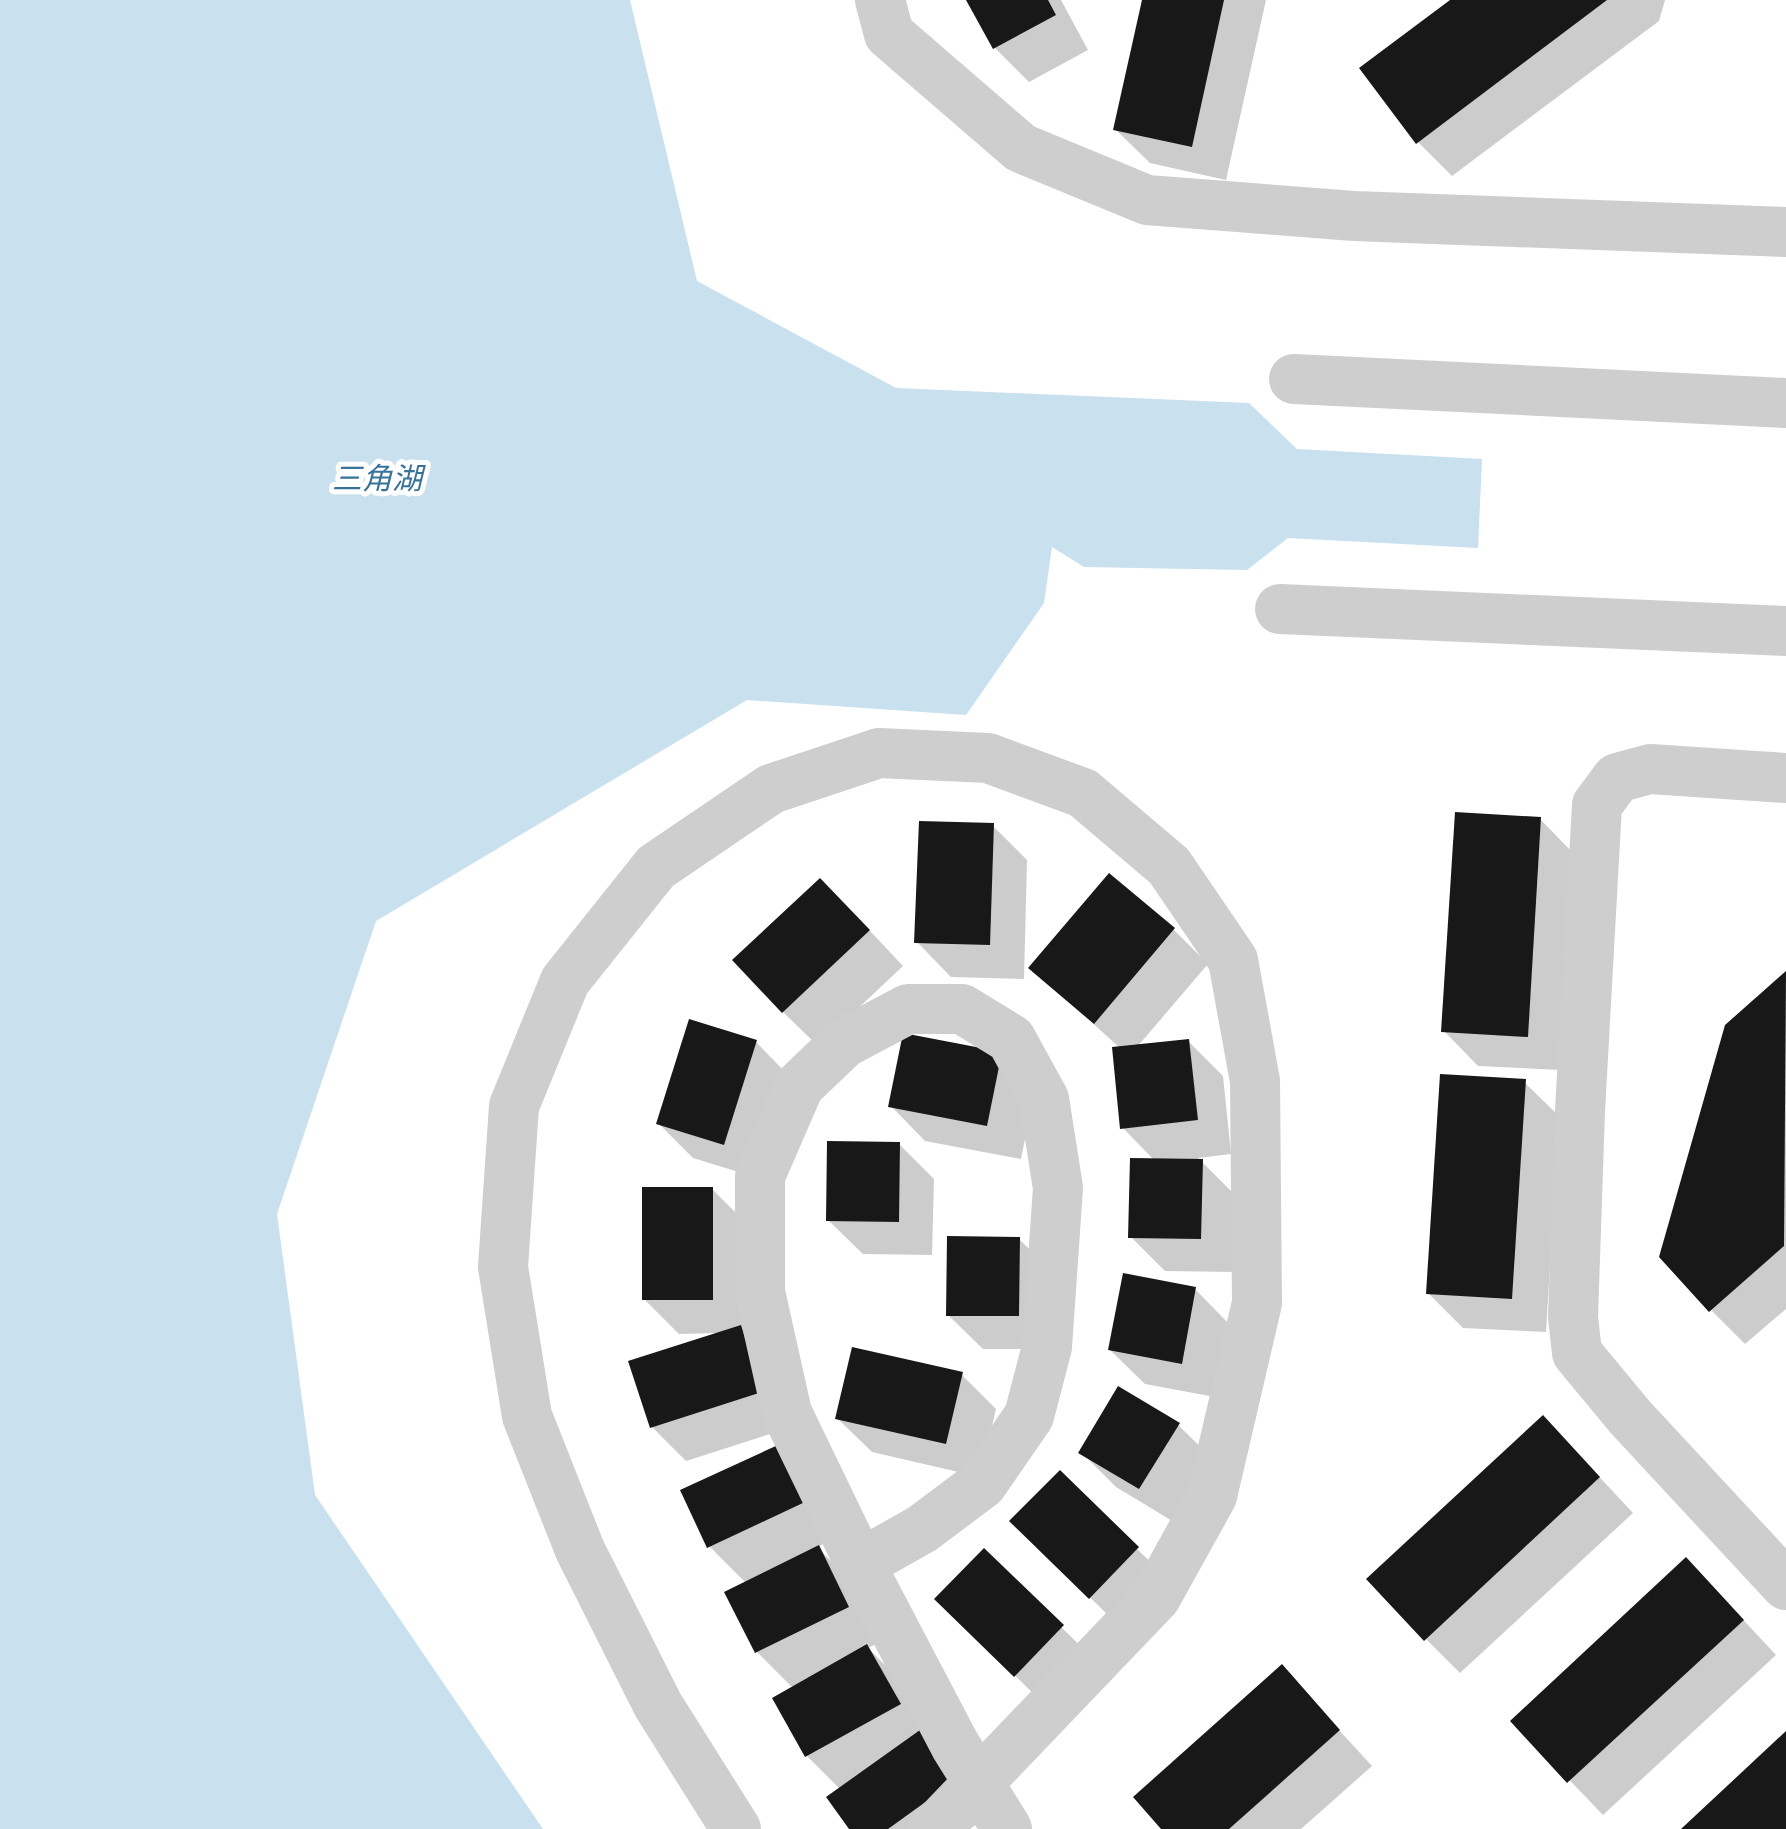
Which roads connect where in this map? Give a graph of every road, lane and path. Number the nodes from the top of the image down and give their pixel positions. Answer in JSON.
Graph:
{"nodes":[{"id":1,"x":880,"y":0,"type":"edge"},
{"id":2,"x":1786,"y":232,"type":"edge"},
{"id":3,"x":1294,"y":378,"type":"dead end"},
{"id":4,"x":1786,"y":403,"type":"edge"},
{"id":5,"x":1280,"y":609,"type":"dead end"},
{"id":6,"x":1786,"y":631,"type":"edge"},
{"id":7,"x":1786,"y":778,"type":"edge"},
{"id":8,"x":860,"y":1564,"type":"junction"},
{"id":9,"x":1786,"y":1585,"type":"edge"},
{"id":10,"x":980,"y":1784,"type":"junction"},
{"id":11,"x":736,"y":1829,"type":"edge"},
{"id":12,"x":934,"y":1829,"type":"edge"},
{"id":13,"x":1007,"y":1829,"type":"edge"}],
"edges":[{"from":1,"to":2,"type":"street"},
{"from":3,"to":4,"type":"street"},
{"from":5,"to":6,"type":"street"},
{"from":7,"to":9,"type":"street"},
{"from":8,"to":8,"type":"street"},
{"from":8,"to":10,"type":"street"},
{"from":10,"to":11,"type":"street"},
{"from":10,"to":12,"type":"street"},
{"from":10,"to":13,"type":"street"}]}
